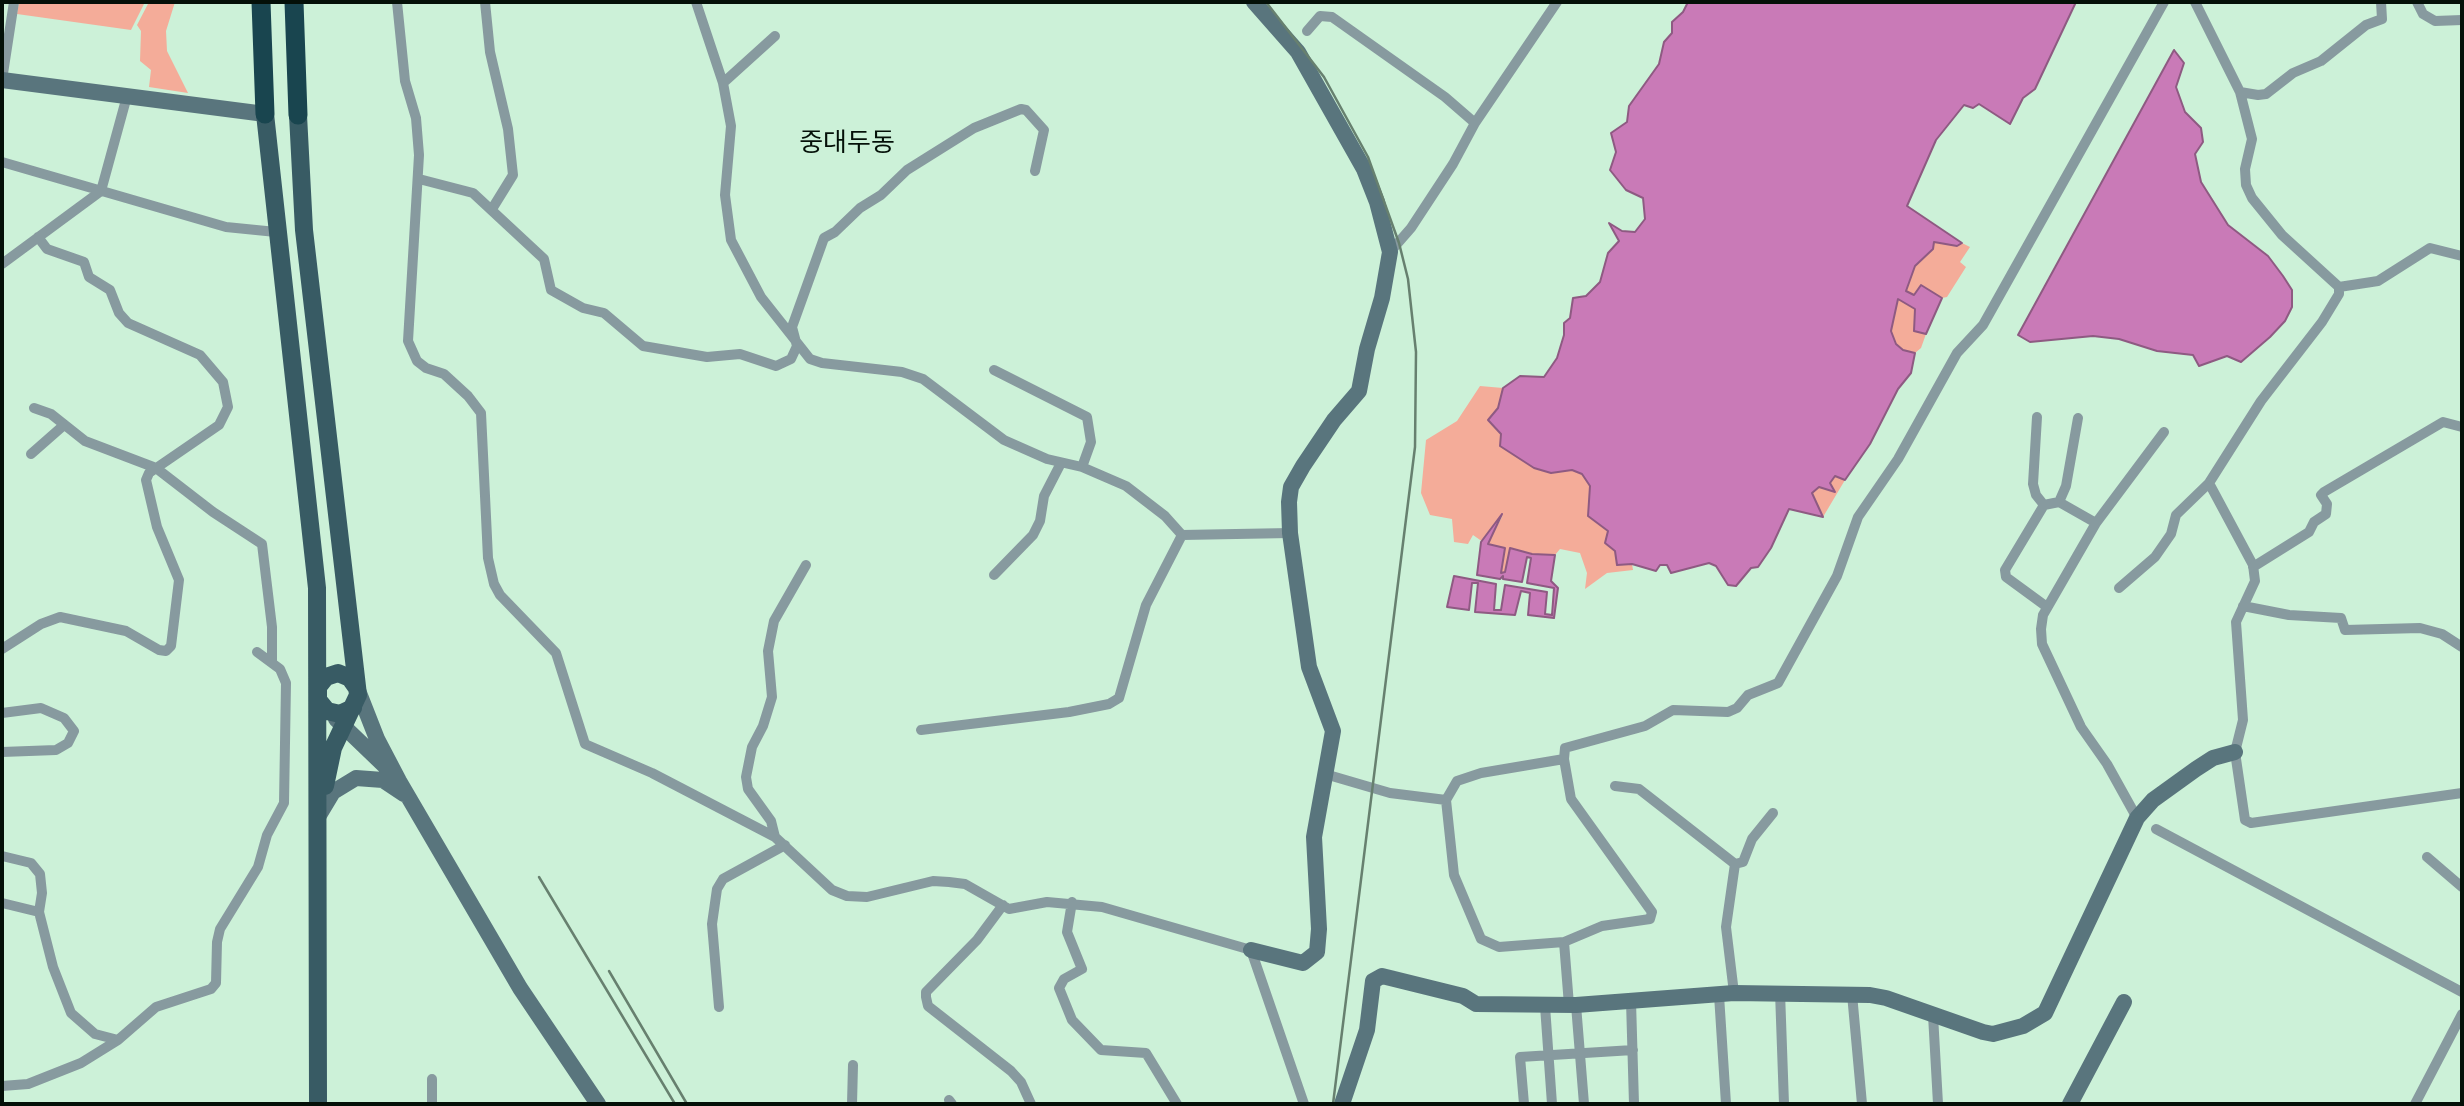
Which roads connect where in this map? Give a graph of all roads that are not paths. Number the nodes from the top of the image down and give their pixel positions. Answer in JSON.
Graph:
{"nodes":[{"id":1,"x":14,"y":2,"type":"edge"},
{"id":2,"x":261,"y":2,"type":"edge"},
{"id":3,"x":294,"y":2,"type":"edge"},
{"id":4,"x":397,"y":2,"type":"edge"},
{"id":5,"x":485,"y":2,"type":"edge"},
{"id":6,"x":696,"y":2,"type":"edge"},
{"id":7,"x":1254,"y":2,"type":"edge"},
{"id":8,"x":1557,"y":2,"type":"edge"},
{"id":9,"x":2164,"y":2,"type":"edge"},
{"id":10,"x":2195,"y":2,"type":"edge"},
{"id":11,"x":2381,"y":2,"type":"edge"},
{"id":12,"x":2417,"y":2,"type":"edge"},
{"id":13,"x":2462,"y":20,"type":"edge"},
{"id":14,"x":1307,"y":31,"type":"dead end"},
{"id":15,"x":775,"y":36,"type":"dead end"},
{"id":16,"x":2,"y":80,"type":"edge"},
{"id":17,"x":723,"y":83,"type":"junction"},
{"id":18,"x":2240,"y":92,"type":"junction"},
{"id":19,"x":127,"y":96,"type":"junction"},
{"id":20,"x":265,"y":114,"type":"junction"},
{"id":21,"x":298,"y":115,"type":"joint"},
{"id":22,"x":1475,"y":123,"type":"junction"},
{"id":23,"x":2,"y":162,"type":"edge"},
{"id":24,"x":1035,"y":171,"type":"dead end"},
{"id":25,"x":419,"y":179,"type":"junction"},
{"id":26,"x":101,"y":191,"type":"junction"},
{"id":27,"x":492,"y":209,"type":"junction"},
{"id":28,"x":276,"y":232,"type":"junction"},
{"id":29,"x":38,"y":237,"type":"junction"},
{"id":30,"x":1390,"y":252,"type":"junction"},
{"id":31,"x":2462,"y":256,"type":"edge"},
{"id":32,"x":2,"y":264,"type":"edge"},
{"id":33,"x":2339,"y":287,"type":"junction"},
{"id":34,"x":797,"y":346,"type":"junction"},
{"id":35,"x":994,"y":370,"type":"dead end"},
{"id":36,"x":34,"y":408,"type":"dead end"},
{"id":37,"x":2037,"y":417,"type":"dead end"},
{"id":38,"x":2078,"y":418,"type":"dead end"},
{"id":39,"x":64,"y":425,"type":"junction"},
{"id":40,"x":2462,"y":427,"type":"edge"},
{"id":41,"x":2164,"y":432,"type":"dead end"},
{"id":42,"x":31,"y":454,"type":"dead end"},
{"id":43,"x":1061,"y":463,"type":"junction"},
{"id":44,"x":1082,"y":467,"type":"junction"},
{"id":45,"x":156,"y":468,"type":"junction"},
{"id":46,"x":2209,"y":483,"type":"junction"},
{"id":47,"x":2059,"y":502,"type":"junction"},
{"id":48,"x":2044,"y":505,"type":"junction"},
{"id":49,"x":2096,"y":523,"type":"junction"},
{"id":50,"x":1290,"y":533,"type":"junction"},
{"id":51,"x":1182,"y":535,"type":"junction"},
{"id":52,"x":806,"y":565,"type":"dead end"},
{"id":53,"x":2253,"y":567,"type":"junction"},
{"id":54,"x":994,"y":575,"type":"dead end"},
{"id":55,"x":2119,"y":588,"type":"dead end"},
{"id":56,"x":2243,"y":606,"type":"junction"},
{"id":57,"x":2047,"y":607,"type":"junction"},
{"id":58,"x":2462,"y":647,"type":"edge"},
{"id":59,"x":2,"y":649,"type":"edge"},
{"id":60,"x":257,"y":652,"type":"dead end"},
{"id":61,"x":272,"y":663,"type":"junction"},
{"id":62,"x":357,"y":688,"type":"junction"},
{"id":63,"x":317,"y":694,"type":"junction"},
{"id":64,"x":353,"y":708,"type":"junction"},
{"id":65,"x":327,"y":711,"type":"junction"},
{"id":66,"x":2,"y":713,"type":"edge"},
{"id":67,"x":342,"y":725,"type":"junction"},
{"id":68,"x":921,"y":730,"type":"dead end"},
{"id":69,"x":2,"y":752,"type":"edge"},
{"id":70,"x":2235,"y":752,"type":"junction"},
{"id":71,"x":1564,"y":759,"type":"junction"},
{"id":72,"x":1325,"y":774,"type":"junction"},
{"id":73,"x":399,"y":781,"type":"junction"},
{"id":74,"x":1615,"y":786,"type":"dead end"},
{"id":75,"x":2462,"y":793,"type":"edge"},
{"id":76,"x":409,"y":796,"type":"junction"},
{"id":77,"x":1446,"y":800,"type":"junction"},
{"id":78,"x":1773,"y":813,"type":"dead end"},
{"id":79,"x":318,"y":817,"type":"junction"},
{"id":80,"x":2137,"y":818,"type":"junction"},
{"id":81,"x":2156,"y":829,"type":"dead end"},
{"id":82,"x":775,"y":837,"type":"junction"},
{"id":83,"x":785,"y":845,"type":"junction"},
{"id":84,"x":2,"y":856,"type":"edge"},
{"id":85,"x":2427,"y":857,"type":"dead end"},
{"id":86,"x":1735,"y":864,"type":"junction"},
{"id":87,"x":2462,"y":887,"type":"edge"},
{"id":88,"x":1072,"y":902,"type":"junction"},
{"id":89,"x":2,"y":903,"type":"edge"},
{"id":90,"x":1003,"y":905,"type":"junction"},
{"id":91,"x":39,"y":912,"type":"junction"},
{"id":92,"x":1564,"y":942,"type":"junction"},
{"id":93,"x":1251,"y":950,"type":"junction"},
{"id":94,"x":1780,"y":992,"type":"junction"},
{"id":95,"x":2462,"y":992,"type":"edge"},
{"id":96,"x":1726,"y":994,"type":"junction"},
{"id":97,"x":1852,"y":995,"type":"junction"},
{"id":98,"x":1631,"y":1000,"type":"junction"},
{"id":99,"x":2124,"y":1002,"type":"dead end"},
{"id":100,"x":1572,"y":1005,"type":"junction"},
{"id":101,"x":1545,"y":1006,"type":"junction"},
{"id":102,"x":719,"y":1007,"type":"dead end"},
{"id":103,"x":2462,"y":1014,"type":"edge"},
{"id":104,"x":1933,"y":1015,"type":"junction"},
{"id":105,"x":118,"y":1040,"type":"junction"},
{"id":106,"x":1633,"y":1050,"type":"junction"},
{"id":107,"x":1580,"y":1052,"type":"junction"},
{"id":108,"x":1548,"y":1054,"type":"junction"},
{"id":109,"x":853,"y":1065,"type":"dead end"},
{"id":110,"x":432,"y":1079,"type":"dead end"},
{"id":111,"x":2,"y":1086,"type":"edge"},
{"id":112,"x":318,"y":1104,"type":"edge"},
{"id":113,"x":432,"y":1104,"type":"edge"},
{"id":114,"x":598,"y":1104,"type":"edge"},
{"id":115,"x":852,"y":1104,"type":"edge"},
{"id":116,"x":1031,"y":1104,"type":"edge"},
{"id":117,"x":1177,"y":1104,"type":"edge"},
{"id":118,"x":1304,"y":1104,"type":"edge"},
{"id":119,"x":1342,"y":1104,"type":"edge"},
{"id":120,"x":1524,"y":1104,"type":"edge"},
{"id":121,"x":1552,"y":1104,"type":"edge"},
{"id":122,"x":1584,"y":1104,"type":"edge"},
{"id":123,"x":1634,"y":1104,"type":"edge"},
{"id":124,"x":1727,"y":1104,"type":"edge"},
{"id":125,"x":1784,"y":1104,"type":"edge"},
{"id":126,"x":1862,"y":1104,"type":"edge"},
{"id":127,"x":1938,"y":1104,"type":"edge"},
{"id":128,"x":2070,"y":1104,"type":"edge"},
{"id":129,"x":2415,"y":1104,"type":"edge"}],
"edges":[{"from":1,"to":16,"type":"street"},
{"from":2,"to":20,"type":"highway"},
{"from":3,"to":21,"type":"highway"},
{"from":4,"to":25,"type":"street"},
{"from":5,"to":27,"type":"street"},
{"from":6,"to":17,"type":"street"},
{"from":7,"to":30,"type":"street"},
{"from":8,"to":22,"type":"street"},
{"from":9,"to":71,"type":"street"},
{"from":10,"to":18,"type":"street"},
{"from":11,"to":18,"type":"street"},
{"from":12,"to":13,"type":"street"},
{"from":14,"to":22,"type":"street"},
{"from":15,"to":17,"type":"street"},
{"from":16,"to":19,"type":"street"},
{"from":17,"to":34,"type":"street"},
{"from":18,"to":33,"type":"street"},
{"from":19,"to":20,"type":"street"},
{"from":19,"to":26,"type":"street"},
{"from":20,"to":28,"type":"main road"},
{"from":21,"to":62,"type":"main road"},
{"from":22,"to":30,"type":"street"},
{"from":23,"to":26,"type":"street"},
{"from":24,"to":34,"type":"street"},
{"from":25,"to":27,"type":"street"},
{"from":25,"to":82,"type":"street"},
{"from":26,"to":28,"type":"street"},
{"from":26,"to":29,"type":"street"},
{"from":27,"to":34,"type":"street"},
{"from":28,"to":63,"type":"main road"},
{"from":29,"to":32,"type":"street"},
{"from":29,"to":45,"type":"street"},
{"from":30,"to":50,"type":"street"},
{"from":31,"to":33,"type":"street"},
{"from":33,"to":46,"type":"street"},
{"from":34,"to":43,"type":"street"},
{"from":35,"to":44,"type":"street"},
{"from":36,"to":39,"type":"street"},
{"from":37,"to":48,"type":"street"},
{"from":38,"to":47,"type":"street"},
{"from":39,"to":42,"type":"street"},
{"from":39,"to":45,"type":"street"},
{"from":40,"to":53,"type":"street"},
{"from":41,"to":49,"type":"street"},
{"from":43,"to":44,"type":"street"},
{"from":43,"to":54,"type":"street"},
{"from":44,"to":51,"type":"street"},
{"from":45,"to":59,"type":"street"},
{"from":45,"to":61,"type":"street"},
{"from":46,"to":53,"type":"street"},
{"from":46,"to":55,"type":"street"},
{"from":47,"to":48,"type":"street"},
{"from":47,"to":49,"type":"street"},
{"from":48,"to":57,"type":"street"},
{"from":49,"to":57,"type":"street"},
{"from":50,"to":51,"type":"street"},
{"from":50,"to":72,"type":"street"},
{"from":51,"to":68,"type":"street"},
{"from":52,"to":82,"type":"street"},
{"from":53,"to":56,"type":"street"},
{"from":56,"to":58,"type":"street"},
{"from":56,"to":70,"type":"street"},
{"from":57,"to":80,"type":"street"},
{"from":60,"to":61,"type":"street"},
{"from":61,"to":105,"type":"street"},
{"from":62,"to":63,"type":"main road"},
{"from":62,"to":64,"type":"main road"},
{"from":62,"to":73,"type":"street"},
{"from":63,"to":65,"type":"main road"},
{"from":63,"to":79,"type":"main road"},
{"from":64,"to":65,"type":"main road"},
{"from":64,"to":67,"type":"main road"},
{"from":65,"to":67,"type":"street"},
{"from":66,"to":69,"type":"street"},
{"from":67,"to":73,"type":"street"},
{"from":67,"to":79,"type":"main road"},
{"from":70,"to":75,"type":"street"},
{"from":70,"to":80,"type":"street"},
{"from":71,"to":77,"type":"street"},
{"from":71,"to":92,"type":"street"},
{"from":72,"to":77,"type":"street"},
{"from":72,"to":93,"type":"street"},
{"from":73,"to":76,"type":"street"},
{"from":74,"to":86,"type":"street"},
{"from":76,"to":79,"type":"street"},
{"from":76,"to":114,"type":"street"},
{"from":77,"to":92,"type":"street"},
{"from":78,"to":86,"type":"street"},
{"from":79,"to":112,"type":"main road"},
{"from":80,"to":104,"type":"street"},
{"from":81,"to":95,"type":"street"},
{"from":82,"to":83,"type":"street"},
{"from":83,"to":90,"type":"street"},
{"from":83,"to":102,"type":"street"},
{"from":84,"to":91,"type":"street"},
{"from":85,"to":87,"type":"street"},
{"from":86,"to":96,"type":"street"},
{"from":88,"to":90,"type":"street"},
{"from":88,"to":93,"type":"street"},
{"from":88,"to":117,"type":"street"},
{"from":89,"to":91,"type":"street"},
{"from":90,"to":116,"type":"street"},
{"from":91,"to":105,"type":"street"},
{"from":92,"to":100,"type":"street"},
{"from":93,"to":118,"type":"street"},
{"from":94,"to":96,"type":"street"},
{"from":94,"to":97,"type":"street"},
{"from":94,"to":125,"type":"street"},
{"from":96,"to":98,"type":"street"},
{"from":96,"to":124,"type":"street"},
{"from":97,"to":104,"type":"street"},
{"from":97,"to":126,"type":"street"},
{"from":98,"to":100,"type":"street"},
{"from":98,"to":106,"type":"street"},
{"from":99,"to":128,"type":"street"},
{"from":100,"to":101,"type":"street"},
{"from":100,"to":107,"type":"street"},
{"from":101,"to":108,"type":"street"},
{"from":101,"to":119,"type":"street"},
{"from":103,"to":129,"type":"street"},
{"from":104,"to":127,"type":"street"},
{"from":105,"to":111,"type":"street"},
{"from":106,"to":107,"type":"street"},
{"from":106,"to":123,"type":"street"},
{"from":107,"to":108,"type":"street"},
{"from":107,"to":122,"type":"street"},
{"from":108,"to":120,"type":"street"},
{"from":108,"to":121,"type":"street"},
{"from":109,"to":115,"type":"street"},
{"from":110,"to":113,"type":"street"}]}
